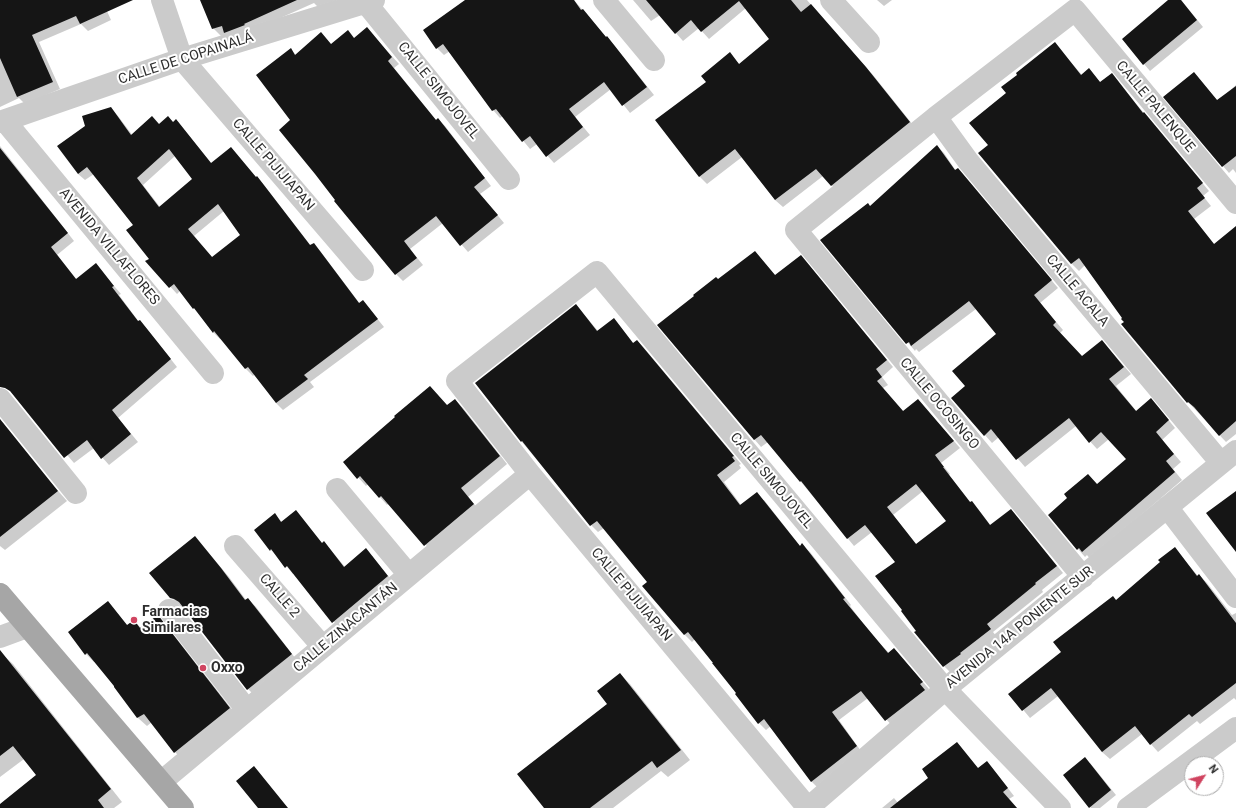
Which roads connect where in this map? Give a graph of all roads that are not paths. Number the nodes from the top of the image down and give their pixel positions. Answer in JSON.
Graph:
{"nodes":[{"id":1,"x":162,"y":0,"type":"edge"},
{"id":2,"x":604,"y":0,"type":"edge"},
{"id":3,"x":831,"y":0,"type":"edge"},
{"id":4,"x":370,"y":1,"type":"edge"},
{"id":5,"x":870,"y":42,"type":"dead end"},
{"id":6,"x":182,"y":59,"type":"junction"},
{"id":7,"x":654,"y":60,"type":"dead end"},
{"id":8,"x":936,"y":117,"type":"junction"},
{"id":9,"x":2,"y":121,"type":"edge"},
{"id":10,"x":509,"y":179,"type":"dead end"},
{"id":11,"x":1236,"y":203,"type":"edge"},
{"id":12,"x":363,"y":270,"type":"dead end"},
{"id":13,"x":597,"y":272,"type":"joint"},
{"id":14,"x":213,"y":373,"type":"dead end"},
{"id":15,"x":0,"y":399,"type":"edge"},
{"id":16,"x":1229,"y":457,"type":"edge"},
{"id":17,"x":530,"y":474,"type":"junction"},
{"id":18,"x":337,"y":489,"type":"dead end"},
{"id":19,"x":76,"y":493,"type":"dead end"},
{"id":20,"x":1167,"y":507,"type":"junction"},
{"id":21,"x":235,"y":546,"type":"dead end"},
{"id":22,"x":409,"y":575,"type":"junction"},
{"id":23,"x":1083,"y":577,"type":"junction"},
{"id":24,"x":0,"y":594,"type":"edge"},
{"id":25,"x":1236,"y":597,"type":"edge"},
{"id":26,"x":169,"y":610,"type":"dead end"},
{"id":27,"x":27,"y":626,"type":"junction"},
{"id":28,"x":0,"y":637,"type":"edge"},
{"id":29,"x":323,"y":647,"type":"junction"},
{"id":30,"x":945,"y":690,"type":"junction"},
{"id":31,"x":247,"y":710,"type":"junction"},
{"id":32,"x":1236,"y":728,"type":"edge"},
{"id":33,"x":161,"y":782,"type":"junction"},
{"id":34,"x":183,"y":808,"type":"edge"},
{"id":35,"x":808,"y":808,"type":"edge"},
{"id":36,"x":1060,"y":808,"type":"edge"},
{"id":37,"x":1128,"y":808,"type":"edge"}],
"edges":[{"from":1,"to":6,"type":"street"},
{"from":2,"to":7,"type":"street"},
{"from":3,"to":5,"type":"street"},
{"from":4,"to":6,"type":"street","name":"CALLE DE COPAINALÁ"},
{"from":4,"to":10,"type":"street","name":"CALLE SIMOJOVEL"},
{"from":6,"to":9,"type":"street","name":"CALLE DE COPAINALÁ"},
{"from":6,"to":12,"type":"street","name":"CALLE PIJIJIAPAN"},
{"from":8,"to":11,"type":"street","name":"CALLE PALENQUE"},
{"from":8,"to":16,"type":"street","name":"CALLE ACALA"},
{"from":8,"to":23,"type":"street","name":"CALLE OCOSINGO"},
{"from":9,"to":14,"type":"street","name":"AVENIDA VILLAFLORES"},
{"from":13,"to":17,"type":"street","name":"CALLE PIJIJIAPAN"},
{"from":13,"to":30,"type":"street","name":"CALLE SIMOJOVEL"},
{"from":15,"to":19,"type":"street"},
{"from":16,"to":20,"type":"street","name":"AVENIDA 14A PONIENTE SUR"},
{"from":17,"to":22,"type":"street","name":"CALLE ZINACANTÁN"},
{"from":17,"to":35,"type":"street","name":"CALLE PIJIJIAPAN"},
{"from":18,"to":22,"type":"street"},
{"from":20,"to":23,"type":"street","name":"AVENIDA 14A PONIENTE SUR"},
{"from":20,"to":25,"type":"street"},
{"from":21,"to":29,"type":"street","name":"CALLE 2"},
{"from":22,"to":29,"type":"street","name":"CALLE ZINACANTÁN"},
{"from":23,"to":30,"type":"street","name":"AVENIDA 14A PONIENTE SUR"},
{"from":24,"to":27,"type":"main road"},
{"from":26,"to":31,"type":"street"},
{"from":27,"to":28,"type":"street"},
{"from":27,"to":33,"type":"main road"},
{"from":29,"to":31,"type":"street","name":"CALLE ZINACANTÁN"},
{"from":30,"to":35,"type":"street","name":"AVENIDA 14A PONIENTE SUR"},
{"from":30,"to":36,"type":"street","name":"CALLE SIMOJOVEL"},
{"from":31,"to":33,"type":"street","name":"CALLE ZINACANTÁN"},
{"from":32,"to":37,"type":"street"},
{"from":33,"to":34,"type":"main road"}]}
